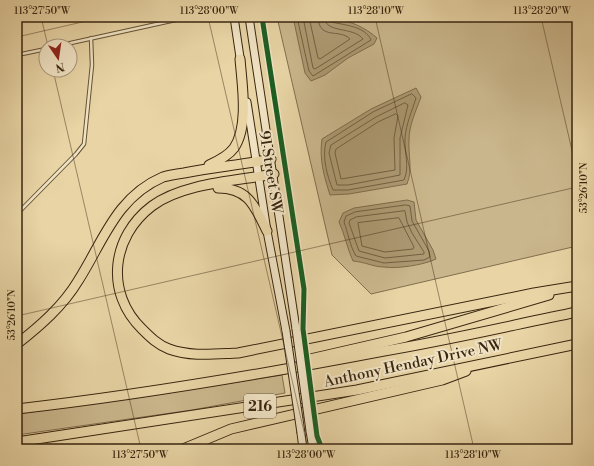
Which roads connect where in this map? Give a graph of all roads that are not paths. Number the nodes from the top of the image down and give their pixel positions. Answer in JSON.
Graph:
{"nodes":[{"id":1,"x":188,"y":17,"type":"edge"},
{"id":2,"x":234,"y":17,"type":"edge"},
{"id":3,"x":250,"y":17,"type":"edge"},
{"id":4,"x":91,"y":38,"type":"junction"},
{"id":5,"x":78,"y":41,"type":"edge"},
{"id":6,"x":38,"y":51,"type":"edge"},
{"id":7,"x":17,"y":55,"type":"edge"},
{"id":8,"x":240,"y":59,"type":"junction"},
{"id":9,"x":271,"y":159,"type":"junction"},
{"id":10,"x":256,"y":162,"type":"junction"},
{"id":11,"x":187,"y":172,"type":"junction"},
{"id":12,"x":274,"y":174,"type":"junction"},
{"id":13,"x":258,"y":177,"type":"junction"},
{"id":14,"x":197,"y":187,"type":"junction"},
{"id":15,"x":17,"y":214,"type":"edge"},
{"id":16,"x":267,"y":231,"type":"junction"},
{"id":17,"x":577,"y":286,"type":"edge"},
{"id":18,"x":577,"y":312,"type":"edge"},
{"id":19,"x":17,"y":344,"type":"edge"},
{"id":20,"x":577,"y":344,"type":"edge"},
{"id":21,"x":501,"y":359,"type":"junction"},
{"id":22,"x":269,"y":372,"type":"junction"},
{"id":23,"x":17,"y":409,"type":"edge"},
{"id":24,"x":17,"y":442,"type":"edge"},
{"id":25,"x":183,"y":449,"type":"edge"},
{"id":26,"x":303,"y":449,"type":"edge"},
{"id":27,"x":314,"y":449,"type":"edge"}],
"edges":[{"from":1,"to":4,"type":"lane"},
{"from":2,"to":8,"type":"main road","name":"91 Street SW"},
{"from":3,"to":9,"type":"main road","name":"91 Street SW"},
{"from":4,"to":5,"type":"lane"},
{"from":4,"to":15,"type":"lane"},
{"from":6,"to":7,"type":"lane"},
{"from":8,"to":10,"type":"main road","name":"91 Street SW"},
{"from":8,"to":11,"type":"highway"},
{"from":9,"to":10,"type":"highway"},
{"from":9,"to":12,"type":"main road","name":"91 Street SW"},
{"from":10,"to":11,"type":"highway"},
{"from":10,"to":13,"type":"main road","name":"91 Street SW"},
{"from":11,"to":19,"type":"highway"},
{"from":12,"to":13,"type":"highway"},
{"from":12,"to":27,"type":"main road","name":"91 Street SW","bridge":true},
{"from":13,"to":14,"type":"highway"},
{"from":13,"to":16,"type":"main road","name":"91 Street SW"},
{"from":14,"to":16,"type":"highway"},
{"from":14,"to":17,"type":"highway"},
{"from":16,"to":26,"type":"main road","name":"91 Street SW","bridge":true},
{"from":17,"to":22,"type":"highway"},
{"from":18,"to":22,"type":"highway","name":"Anthony Henday Drive NW","number":"216"},
{"from":20,"to":21,"type":"highway","name":"Anthony Henday Drive NW","number":"216"},
{"from":21,"to":24,"type":"highway","name":"Anthony Henday Drive NW","number":"216"},
{"from":21,"to":25,"type":"highway"},
{"from":22,"to":23,"type":"highway","name":"Anthony Henday Drive NW","number":"216"}]}
